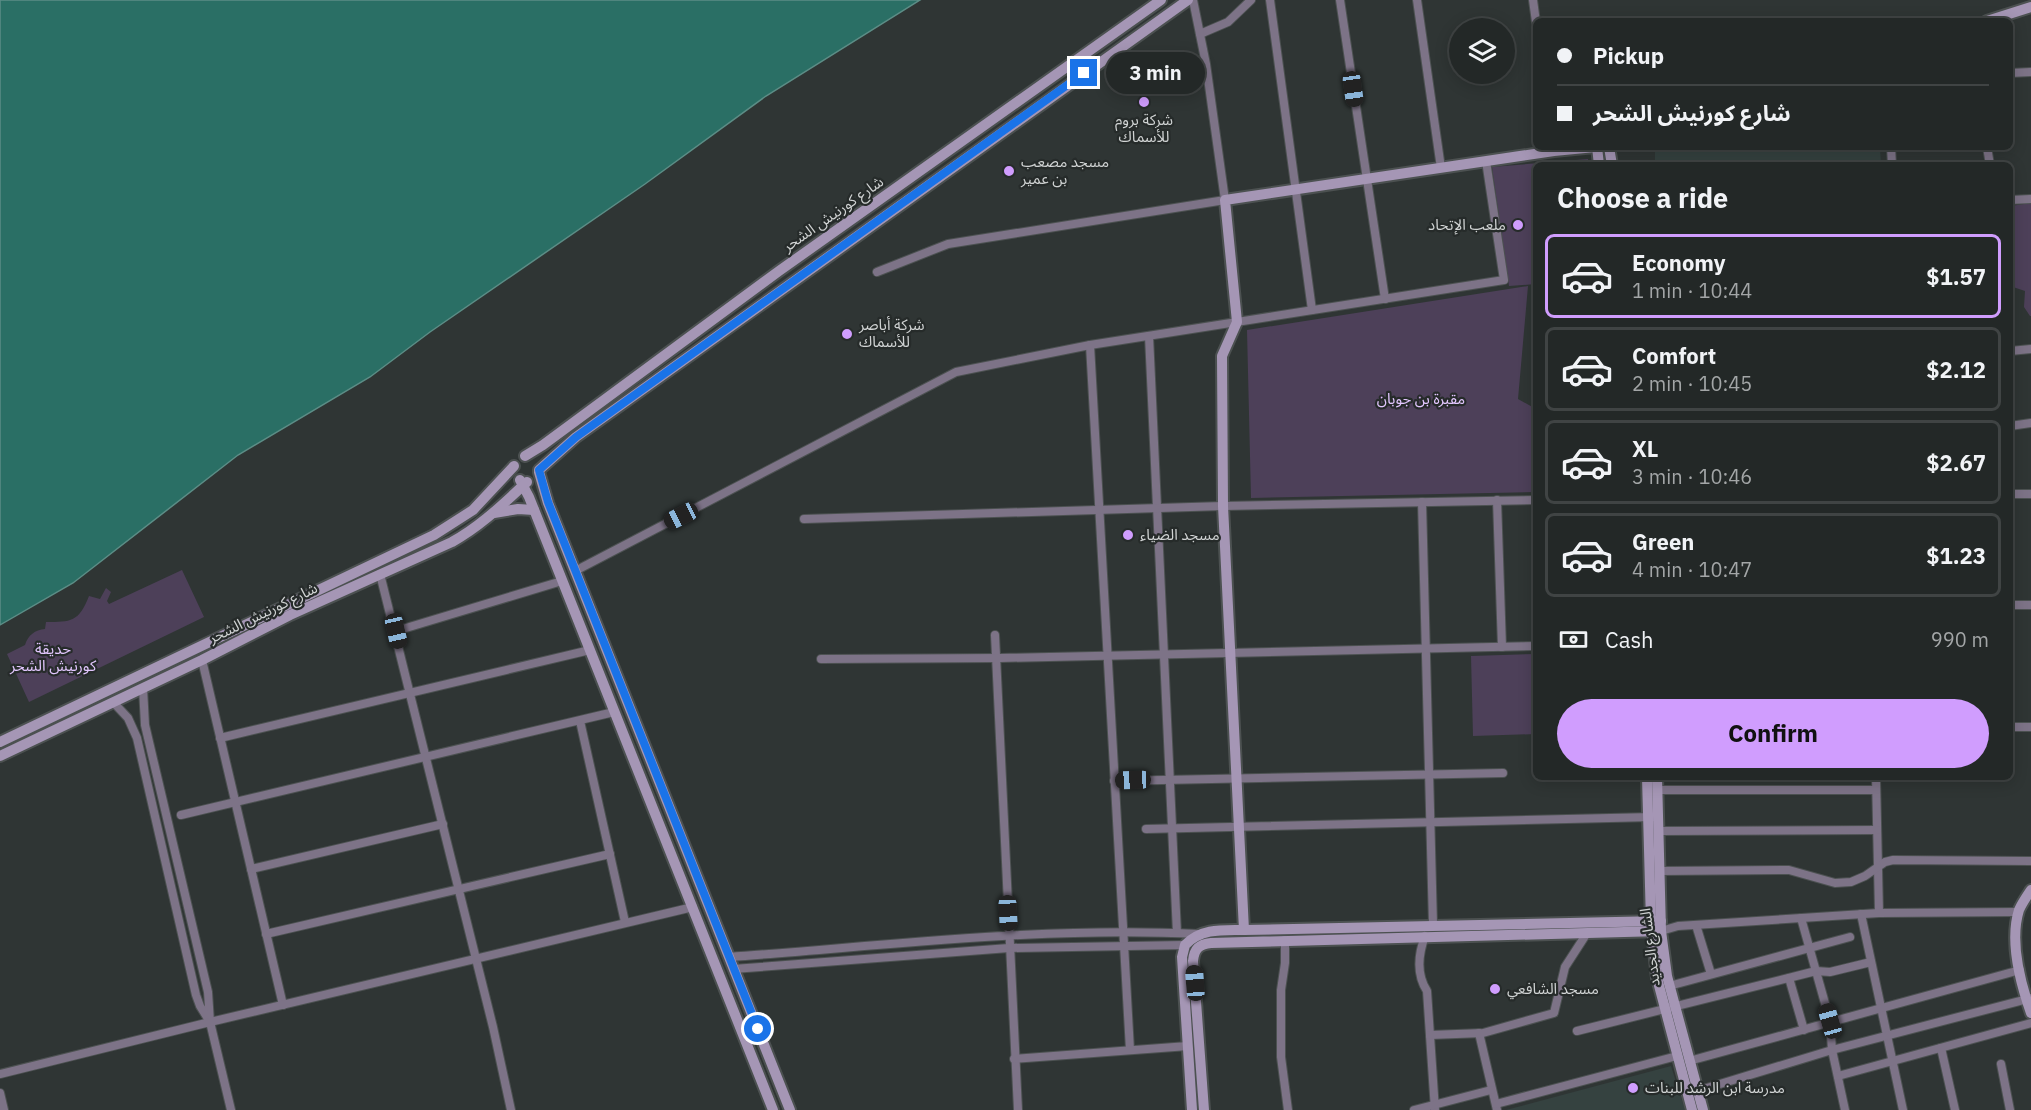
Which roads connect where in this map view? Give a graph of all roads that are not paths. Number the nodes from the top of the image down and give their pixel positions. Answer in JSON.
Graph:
{"nodes":[{"id":1,"x":1161,"y":0,"type":"edge"},
{"id":2,"x":1188,"y":0,"type":"edge"},
{"id":3,"x":1193,"y":0,"type":"edge"},
{"id":4,"x":1251,"y":0,"type":"edge"},
{"id":5,"x":1270,"y":0,"type":"edge"},
{"id":6,"x":1340,"y":0,"type":"edge"},
{"id":7,"x":1417,"y":0,"type":"edge"},
{"id":8,"x":1533,"y":0,"type":"edge"},
{"id":9,"x":2031,"y":6,"type":"edge"},
{"id":10,"x":2031,"y":12,"type":"edge"},
{"id":11,"x":1535,"y":18,"type":"edge"},
{"id":12,"x":1997,"y":18,"type":"edge"},
{"id":13,"x":2003,"y":18,"type":"edge"},
{"id":14,"x":1200,"y":34,"type":"junction"},
{"id":15,"x":1058,"y":72,"type":"junction"},
{"id":16,"x":2031,"y":72,"type":"edge"},
{"id":17,"x":2013,"y":73,"type":"edge"},
{"id":18,"x":1067,"y":85,"type":"junction"},
{"id":19,"x":1548,"y":150,"type":"edge"},
{"id":20,"x":1486,"y":161,"type":"junction"},
{"id":21,"x":1441,"y":168,"type":"junction"},
{"id":22,"x":1366,"y":179,"type":"junction"},
{"id":23,"x":1295,"y":189,"type":"junction"},
{"id":24,"x":2031,"y":199,"type":"edge"},
{"id":25,"x":1225,"y":200,"type":"junction"},
{"id":26,"x":2013,"y":200,"type":"edge"},
{"id":27,"x":779,"y":271,"type":"junction"},
{"id":28,"x":877,"y":272,"type":"dead end"},
{"id":29,"x":791,"y":283,"type":"junction"},
{"id":30,"x":1385,"y":298,"type":"junction"},
{"id":31,"x":1312,"y":310,"type":"junction"},
{"id":32,"x":1237,"y":322,"type":"junction"},
{"id":33,"x":1149,"y":336,"type":"junction"},
{"id":34,"x":1090,"y":345,"type":"junction"},
{"id":35,"x":2031,"y":349,"type":"edge"},
{"id":36,"x":2013,"y":351,"type":"edge"},
{"id":37,"x":2031,"y":423,"type":"edge"},
{"id":38,"x":2013,"y":426,"type":"edge"},
{"id":39,"x":525,"y":456,"type":"junction"},
{"id":40,"x":514,"y":466,"type":"junction"},
{"id":41,"x":539,"y":471,"type":"junction"},
{"id":42,"x":523,"y":482,"type":"junction"},
{"id":43,"x":2031,"y":494,"type":"edge"},
{"id":44,"x":2013,"y":495,"type":"edge"},
{"id":45,"x":1497,"y":500,"type":"junction"},
{"id":46,"x":1533,"y":500,"type":"edge"},
{"id":47,"x":1422,"y":502,"type":"junction"},
{"id":48,"x":1223,"y":506,"type":"junction"},
{"id":49,"x":1158,"y":507,"type":"junction"},
{"id":50,"x":1099,"y":509,"type":"junction"},
{"id":51,"x":534,"y":510,"type":"junction"},
{"id":52,"x":494,"y":513,"type":"junction"},
{"id":53,"x":804,"y":519,"type":"dead end"},
{"id":54,"x":575,"y":571,"type":"junction"},
{"id":55,"x":380,"y":574,"type":"junction"},
{"id":56,"x":562,"y":581,"type":"junction"},
{"id":57,"x":2013,"y":605,"type":"edge"},
{"id":58,"x":2031,"y":605,"type":"edge"},
{"id":59,"x":287,"y":611,"type":"junction"},
{"id":60,"x":396,"y":631,"type":"junction"},
{"id":61,"x":995,"y":635,"type":"dead end"},
{"id":62,"x":1533,"y":646,"type":"edge"},
{"id":63,"x":1502,"y":647,"type":"junction"},
{"id":64,"x":1426,"y":649,"type":"junction"},
{"id":65,"x":590,"y":650,"type":"junction"},
{"id":66,"x":1230,"y":653,"type":"junction"},
{"id":67,"x":1165,"y":654,"type":"junction"},
{"id":68,"x":1107,"y":655,"type":"junction"},
{"id":69,"x":996,"y":657,"type":"junction"},
{"id":70,"x":821,"y":659,"type":"dead end"},
{"id":71,"x":202,"y":660,"type":"junction"},
{"id":72,"x":143,"y":688,"type":"junction"},
{"id":73,"x":411,"y":693,"type":"junction"},
{"id":74,"x":113,"y":702,"type":"junction"},
{"id":75,"x":614,"y":712,"type":"junction"},
{"id":76,"x":580,"y":721,"type":"junction"},
{"id":77,"x":2013,"y":727,"type":"edge"},
{"id":78,"x":2031,"y":727,"type":"edge"},
{"id":79,"x":220,"y":738,"type":"junction"},
{"id":80,"x":0,"y":742,"type":"edge"},
{"id":81,"x":0,"y":756,"type":"edge"},
{"id":82,"x":426,"y":758,"type":"junction"},
{"id":83,"x":1503,"y":773,"type":"dead end"},
{"id":84,"x":1429,"y":775,"type":"junction"},
{"id":85,"x":1236,"y":778,"type":"junction"},
{"id":86,"x":1171,"y":780,"type":"junction"},
{"id":87,"x":1647,"y":780,"type":"edge"},
{"id":88,"x":1657,"y":780,"type":"edge"},
{"id":89,"x":1876,"y":780,"type":"edge"},
{"id":90,"x":1114,"y":781,"type":"junction"},
{"id":91,"x":1657,"y":790,"type":"junction"},
{"id":92,"x":1876,"y":790,"type":"junction"},
{"id":93,"x":235,"y":801,"type":"junction"},
{"id":94,"x":181,"y":815,"type":"dead end"},
{"id":95,"x":1653,"y":818,"type":"junction"},
{"id":96,"x":1430,"y":823,"type":"junction"},
{"id":97,"x":442,"y":824,"type":"junction"},
{"id":98,"x":1238,"y":827,"type":"junction"},
{"id":99,"x":1173,"y":828,"type":"junction"},
{"id":100,"x":1146,"y":829,"type":"dead end"},
{"id":101,"x":1877,"y":830,"type":"junction"},
{"id":102,"x":1658,"y":831,"type":"junction"},
{"id":103,"x":610,"y":854,"type":"junction"},
{"id":104,"x":2031,"y":861,"type":"edge"},
{"id":105,"x":1878,"y":868,"type":"junction"},
{"id":106,"x":251,"y":869,"type":"junction"},
{"id":107,"x":1659,"y":871,"type":"junction"},
{"id":108,"x":458,"y":889,"type":"junction"},
{"id":109,"x":2031,"y":890,"type":"edge"},
{"id":110,"x":693,"y":907,"type":"junction"},
{"id":111,"x":1880,"y":912,"type":"junction"},
{"id":112,"x":2019,"y":912,"type":"junction"},
{"id":113,"x":1861,"y":914,"type":"junction"},
{"id":114,"x":1800,"y":918,"type":"junction"},
{"id":115,"x":625,"y":922,"type":"junction"},
{"id":116,"x":1696,"y":924,"type":"junction"},
{"id":117,"x":1433,"y":925,"type":"junction"},
{"id":118,"x":1656,"y":926,"type":"junction"},
{"id":119,"x":1244,"y":930,"type":"junction"},
{"id":120,"x":1123,"y":932,"type":"junction"},
{"id":121,"x":1177,"y":933,"type":"junction"},
{"id":122,"x":1587,"y":933,"type":"junction"},
{"id":123,"x":266,"y":934,"type":"junction"},
{"id":124,"x":1199,"y":934,"type":"junction"},
{"id":125,"x":1009,"y":936,"type":"junction"},
{"id":126,"x":1425,"y":936,"type":"junction"},
{"id":127,"x":1850,"y":938,"type":"dead end"},
{"id":128,"x":1284,"y":940,"type":"junction"},
{"id":129,"x":1124,"y":945,"type":"junction"},
{"id":130,"x":1185,"y":945,"type":"junction"},
{"id":131,"x":1009,"y":948,"type":"junction"},
{"id":132,"x":1809,"y":948,"type":"junction"},
{"id":133,"x":729,"y":957,"type":"junction"},
{"id":134,"x":475,"y":958,"type":"junction"},
{"id":135,"x":1871,"y":962,"type":"junction"},
{"id":136,"x":733,"y":969,"type":"junction"},
{"id":137,"x":2020,"y":970,"type":"junction"},
{"id":138,"x":1816,"y":971,"type":"junction"},
{"id":139,"x":1711,"y":974,"type":"junction"},
{"id":140,"x":1789,"y":978,"type":"junction"},
{"id":141,"x":1669,"y":986,"type":"junction"},
{"id":142,"x":2029,"y":999,"type":"edge"},
{"id":143,"x":283,"y":1005,"type":"junction"},
{"id":144,"x":1669,"y":1008,"type":"junction"},
{"id":145,"x":1881,"y":1008,"type":"junction"},
{"id":146,"x":2031,"y":1013,"type":"edge"},
{"id":147,"x":1830,"y":1021,"type":"junction"},
{"id":148,"x":210,"y":1022,"type":"junction"},
{"id":149,"x":2031,"y":1023,"type":"edge"},
{"id":150,"x":1804,"y":1030,"type":"junction"},
{"id":151,"x":1576,"y":1031,"type":"dead end"},
{"id":152,"x":1479,"y":1033,"type":"junction"},
{"id":153,"x":1430,"y":1035,"type":"junction"},
{"id":154,"x":1887,"y":1037,"type":"junction"},
{"id":155,"x":1188,"y":1046,"type":"junction"},
{"id":156,"x":1941,"y":1048,"type":"junction"},
{"id":157,"x":1130,"y":1050,"type":"junction"},
{"id":158,"x":1832,"y":1050,"type":"junction"},
{"id":159,"x":1677,"y":1056,"type":"junction"},
{"id":160,"x":1014,"y":1059,"type":"junction"},
{"id":161,"x":1689,"y":1060,"type":"junction"},
{"id":162,"x":1892,"y":1062,"type":"junction"},
{"id":163,"x":2001,"y":1064,"type":"dead end"},
{"id":164,"x":0,"y":1074,"type":"edge"},
{"id":165,"x":1838,"y":1076,"type":"junction"},
{"id":166,"x":1491,"y":1090,"type":"junction"},
{"id":167,"x":1698,"y":1091,"type":"junction"},
{"id":168,"x":0,"y":1093,"type":"edge"},
{"id":169,"x":1435,"y":1107,"type":"edge"},
{"id":170,"x":1496,"y":1107,"type":"edge"},
{"id":171,"x":4,"y":1110,"type":"edge"},
{"id":172,"x":231,"y":1110,"type":"edge"},
{"id":173,"x":511,"y":1110,"type":"edge"},
{"id":174,"x":773,"y":1110,"type":"edge"},
{"id":175,"x":790,"y":1110,"type":"edge"},
{"id":176,"x":1018,"y":1110,"type":"edge"},
{"id":177,"x":1192,"y":1110,"type":"edge"},
{"id":178,"x":1204,"y":1110,"type":"edge"},
{"id":179,"x":1288,"y":1110,"type":"edge"},
{"id":180,"x":1414,"y":1110,"type":"edge"},
{"id":181,"x":1692,"y":1110,"type":"edge"},
{"id":182,"x":1703,"y":1110,"type":"edge"},
{"id":183,"x":1845,"y":1110,"type":"edge"},
{"id":184,"x":1903,"y":1110,"type":"edge"},
{"id":185,"x":1955,"y":1110,"type":"edge"},
{"id":186,"x":2010,"y":1110,"type":"edge"}],
"edges":[{"from":1,"to":15,"type":"street","name":"شارع كورنيش الشحر"},
{"from":2,"to":18,"type":"street","name":"شارع كورنيش الشحر"},
{"from":3,"to":14,"type":"street"},
{"from":4,"to":14,"type":"street"},
{"from":5,"to":23,"type":"street"},
{"from":6,"to":22,"type":"street"},
{"from":7,"to":21,"type":"street"},
{"from":8,"to":11,"type":"street"},
{"from":9,"to":12,"type":"street"},
{"from":10,"to":13,"type":"street"},
{"from":14,"to":25,"type":"street"},
{"from":15,"to":18,"type":"street"},
{"from":15,"to":27,"type":"street","name":"شارع كورنيش الشحر"},
{"from":16,"to":17,"type":"street"},
{"from":18,"to":29,"type":"street","name":"شارع كورنيش الشحر"},
{"from":19,"to":20,"type":"street"},
{"from":20,"to":21,"type":"street"},
{"from":20,"to":30,"type":"street"},
{"from":21,"to":22,"type":"street"},
{"from":22,"to":23,"type":"street"},
{"from":22,"to":30,"type":"street"},
{"from":23,"to":25,"type":"street"},
{"from":23,"to":31,"type":"street"},
{"from":24,"to":26,"type":"street"},
{"from":25,"to":28,"type":"street"},
{"from":25,"to":32,"type":"street"},
{"from":27,"to":29,"type":"street"},
{"from":27,"to":39,"type":"street","name":"شارع كورنيش الشحر"},
{"from":29,"to":41,"type":"street","name":"شارع كورنيش الشحر"},
{"from":30,"to":31,"type":"street"},
{"from":31,"to":32,"type":"street"},
{"from":32,"to":33,"type":"street"},
{"from":32,"to":48,"type":"street"},
{"from":33,"to":34,"type":"street"},
{"from":33,"to":49,"type":"street"},
{"from":34,"to":50,"type":"street"},
{"from":34,"to":54,"type":"street"},
{"from":35,"to":36,"type":"street"},
{"from":37,"to":38,"type":"street"},
{"from":39,"to":40,"type":"street"},
{"from":39,"to":41,"type":"street"},
{"from":40,"to":42,"type":"street"},
{"from":40,"to":59,"type":"street","name":"شارع كورنيش الشحر"},
{"from":41,"to":42,"type":"street"},
{"from":41,"to":54,"type":"street"},
{"from":42,"to":51,"type":"street"},
{"from":42,"to":52,"type":"street","name":"شارع كورنيش الشحر"},
{"from":43,"to":44,"type":"street"},
{"from":45,"to":46,"type":"street"},
{"from":45,"to":47,"type":"street"},
{"from":45,"to":63,"type":"street"},
{"from":47,"to":48,"type":"street"},
{"from":47,"to":64,"type":"street"},
{"from":48,"to":49,"type":"street"},
{"from":48,"to":66,"type":"street"},
{"from":49,"to":50,"type":"street"},
{"from":49,"to":67,"type":"street"},
{"from":50,"to":53,"type":"street"},
{"from":50,"to":68,"type":"street"},
{"from":51,"to":52,"type":"street"},
{"from":51,"to":56,"type":"street"},
{"from":52,"to":55,"type":"street","name":"شارع كورنيش الشحر"},
{"from":54,"to":133,"type":"street"},
{"from":55,"to":59,"type":"street","name":"شارع كورنيش الشحر"},
{"from":55,"to":60,"type":"street"},
{"from":56,"to":60,"type":"street"},
{"from":56,"to":65,"type":"street"},
{"from":57,"to":58,"type":"street"},
{"from":59,"to":71,"type":"street","name":"شارع كورنيش الشحر"},
{"from":59,"to":80,"type":"street","name":"شارع كورنيش الشحر"},
{"from":60,"to":73,"type":"street"},
{"from":61,"to":69,"type":"street"},
{"from":62,"to":63,"type":"street"},
{"from":63,"to":64,"type":"street"},
{"from":64,"to":66,"type":"street"},
{"from":64,"to":84,"type":"street"},
{"from":65,"to":73,"type":"street"},
{"from":65,"to":75,"type":"street"},
{"from":66,"to":67,"type":"street"},
{"from":66,"to":85,"type":"street"},
{"from":67,"to":68,"type":"street"},
{"from":67,"to":86,"type":"street"},
{"from":68,"to":69,"type":"street"},
{"from":68,"to":90,"type":"street"},
{"from":69,"to":70,"type":"street"},
{"from":69,"to":125,"type":"street"},
{"from":71,"to":72,"type":"street","name":"شارع كورنيش الشحر"},
{"from":71,"to":79,"type":"street"},
{"from":72,"to":74,"type":"street","name":"شارع كورنيش الشحر"},
{"from":72,"to":148,"type":"street"},
{"from":73,"to":79,"type":"street"},
{"from":73,"to":82,"type":"street"},
{"from":74,"to":81,"type":"street","name":"شارع كورنيش الشحر"},
{"from":74,"to":148,"type":"street"},
{"from":75,"to":76,"type":"street"},
{"from":75,"to":110,"type":"street"},
{"from":76,"to":82,"type":"street"},
{"from":76,"to":103,"type":"street"},
{"from":77,"to":78,"type":"street"},
{"from":79,"to":93,"type":"street"},
{"from":82,"to":93,"type":"street"},
{"from":82,"to":97,"type":"street"},
{"from":83,"to":84,"type":"street"},
{"from":84,"to":85,"type":"street"},
{"from":84,"to":96,"type":"street"},
{"from":85,"to":86,"type":"street"},
{"from":85,"to":98,"type":"street"},
{"from":86,"to":90,"type":"street"},
{"from":86,"to":99,"type":"street"},
{"from":87,"to":95,"type":"street","name":"الشارع الجديد"},
{"from":88,"to":91,"type":"street","name":"الشارع الجديد"},
{"from":89,"to":92,"type":"street"},
{"from":90,"to":120,"type":"street"},
{"from":91,"to":92,"type":"street"},
{"from":91,"to":95,"type":"street","name":"الشارع الجديد"},
{"from":92,"to":101,"type":"street"},
{"from":93,"to":94,"type":"street"},
{"from":93,"to":106,"type":"street"},
{"from":95,"to":96,"type":"street"},
{"from":95,"to":102,"type":"street","name":"الشارع الجديد"},
{"from":95,"to":118,"type":"street","name":"الشارع الجديد"},
{"from":96,"to":98,"type":"street"},
{"from":96,"to":117,"type":"street"},
{"from":97,"to":106,"type":"street"},
{"from":97,"to":108,"type":"street"},
{"from":98,"to":99,"type":"street"},
{"from":98,"to":119,"type":"street"},
{"from":99,"to":100,"type":"street"},
{"from":99,"to":121,"type":"street"},
{"from":101,"to":102,"type":"street"},
{"from":101,"to":105,"type":"street"},
{"from":102,"to":107,"type":"street","name":"الشارع الجديد"},
{"from":103,"to":108,"type":"street"},
{"from":103,"to":115,"type":"street"},
{"from":104,"to":105,"type":"street"},
{"from":105,"to":107,"type":"street"},
{"from":105,"to":111,"type":"street"},
{"from":106,"to":123,"type":"street"},
{"from":107,"to":118,"type":"street","name":"الشارع الجديد"},
{"from":108,"to":123,"type":"street"},
{"from":108,"to":134,"type":"street"},
{"from":109,"to":112,"type":"street"},
{"from":110,"to":115,"type":"street"},
{"from":110,"to":174,"type":"street"},
{"from":111,"to":112,"type":"street"},
{"from":111,"to":113,"type":"street"},
{"from":112,"to":137,"type":"street"},
{"from":113,"to":114,"type":"street"},
{"from":113,"to":135,"type":"street"},
{"from":114,"to":116,"type":"street"},
{"from":114,"to":132,"type":"street"},
{"from":115,"to":134,"type":"street"},
{"from":116,"to":118,"type":"street"},
{"from":116,"to":139,"type":"street"},
{"from":117,"to":118,"type":"street"},
{"from":117,"to":119,"type":"street"},
{"from":118,"to":122,"type":"street"},
{"from":118,"to":141,"type":"street","name":"الشارع الجديد"},
{"from":118,"to":144,"type":"street","name":"الشارع الجديد"},
{"from":119,"to":124,"type":"street"},
{"from":120,"to":121,"type":"street"},
{"from":120,"to":125,"type":"street"},
{"from":120,"to":129,"type":"street"},
{"from":121,"to":124,"type":"street"},
{"from":122,"to":126,"type":"street"},
{"from":122,"to":152,"type":"street"},
{"from":123,"to":143,"type":"street"},
{"from":124,"to":130,"type":"street"},
{"from":125,"to":131,"type":"street"},
{"from":125,"to":133,"type":"street"},
{"from":126,"to":128,"type":"street"},
{"from":126,"to":153,"type":"street"},
{"from":127,"to":132,"type":"street"},
{"from":128,"to":178,"type":"street"},
{"from":128,"to":179,"type":"street"},
{"from":129,"to":130,"type":"street"},
{"from":129,"to":131,"type":"street"},
{"from":129,"to":157,"type":"street"},
{"from":130,"to":155,"type":"street"},
{"from":131,"to":136,"type":"street"},
{"from":131,"to":160,"type":"street"},
{"from":132,"to":138,"type":"street"},
{"from":132,"to":139,"type":"street"},
{"from":133,"to":136,"type":"street"},
{"from":134,"to":143,"type":"street"},
{"from":134,"to":173,"type":"street"},
{"from":135,"to":138,"type":"street"},
{"from":135,"to":145,"type":"street"},
{"from":136,"to":175,"type":"street"},
{"from":137,"to":142,"type":"street"},
{"from":137,"to":145,"type":"street"},
{"from":138,"to":140,"type":"street"},
{"from":138,"to":147,"type":"street"},
{"from":139,"to":141,"type":"street"},
{"from":140,"to":144,"type":"street"},
{"from":140,"to":150,"type":"street"},
{"from":141,"to":144,"type":"street","name":"الشارع الجديد"},
{"from":142,"to":146,"type":"street"},
{"from":142,"to":154,"type":"street"},
{"from":143,"to":148,"type":"street"},
{"from":144,"to":151,"type":"street"},
{"from":144,"to":159,"type":"street","name":"الشارع الجديد"},
{"from":144,"to":161,"type":"street","name":"الشارع الجديد"},
{"from":145,"to":147,"type":"street"},
{"from":145,"to":154,"type":"street"},
{"from":147,"to":150,"type":"street"},
{"from":147,"to":158,"type":"street"},
{"from":148,"to":164,"type":"street"},
{"from":148,"to":172,"type":"street"},
{"from":149,"to":156,"type":"street"},
{"from":150,"to":161,"type":"street"},
{"from":152,"to":153,"type":"street"},
{"from":152,"to":166,"type":"street"},
{"from":153,"to":169,"type":"street"},
{"from":154,"to":158,"type":"street"},
{"from":154,"to":162,"type":"street"},
{"from":155,"to":157,"type":"street"},
{"from":155,"to":177,"type":"street"},
{"from":156,"to":162,"type":"street"},
{"from":156,"to":185,"type":"street"},
{"from":157,"to":160,"type":"street"},
{"from":158,"to":165,"type":"street"},
{"from":158,"to":167,"type":"street"},
{"from":159,"to":170,"type":"street"},
{"from":159,"to":181,"type":"street","name":"الشارع الجديد"},
{"from":160,"to":176,"type":"street"},
{"from":161,"to":167,"type":"street","name":"الشارع الجديد"},
{"from":162,"to":165,"type":"street"},
{"from":162,"to":184,"type":"street"},
{"from":163,"to":186,"type":"street"},
{"from":165,"to":183,"type":"street"},
{"from":166,"to":169,"type":"street"},
{"from":166,"to":170,"type":"street"},
{"from":167,"to":182,"type":"street","name":"الشارع الجديد"},
{"from":168,"to":171,"type":"street"},
{"from":169,"to":180,"type":"street"}]}
